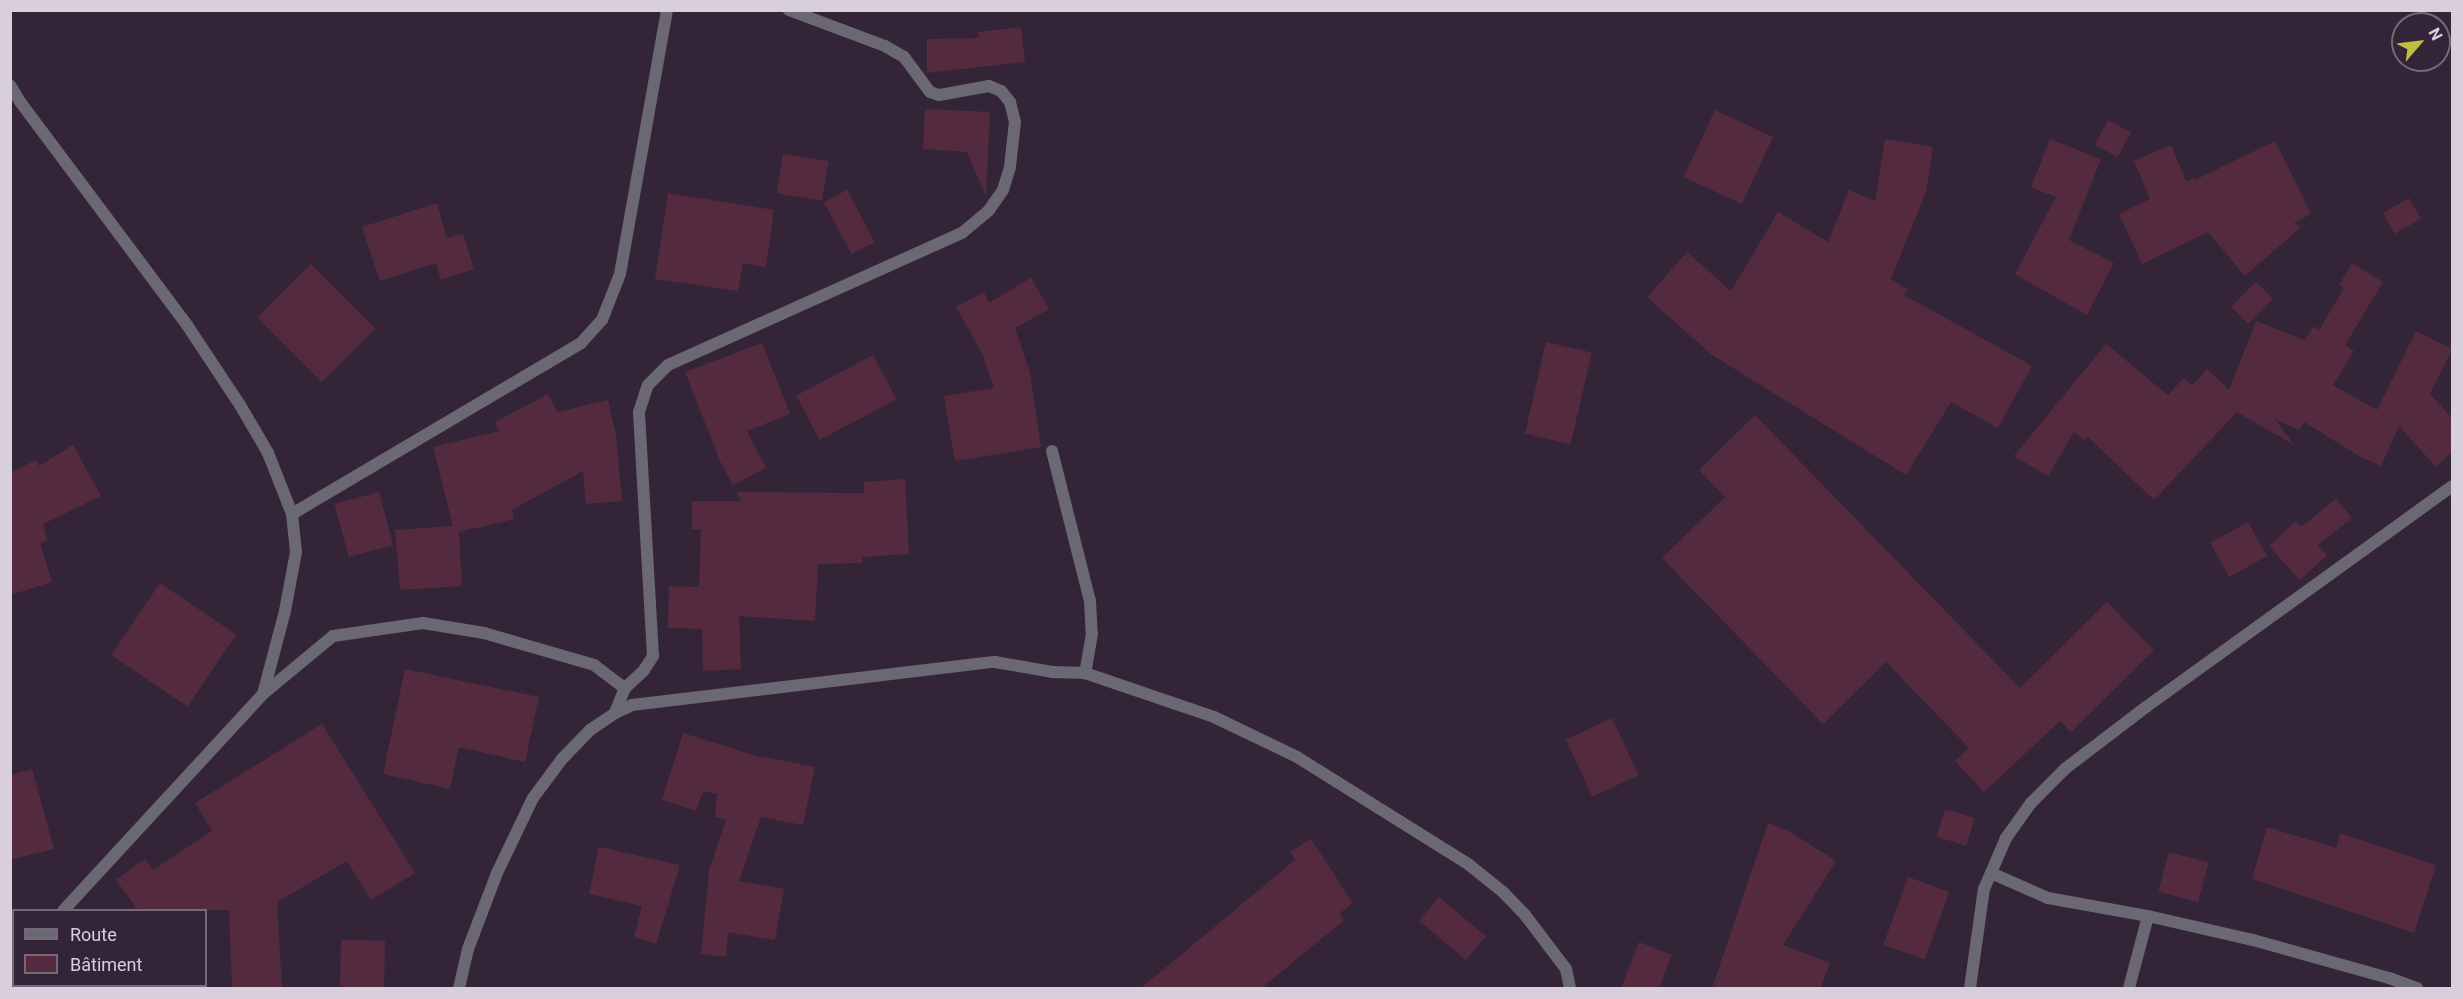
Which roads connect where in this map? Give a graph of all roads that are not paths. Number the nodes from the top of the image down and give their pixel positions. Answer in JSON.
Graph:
{"nodes":[{"id":1,"x":667,"y":10,"type":"edge"},
{"id":2,"x":789,"y":10,"type":"edge"},
{"id":3,"x":10,"y":85,"type":"edge"},
{"id":4,"x":1052,"y":451,"type":"dead end"},
{"id":5,"x":2452,"y":486,"type":"edge"},
{"id":6,"x":292,"y":514,"type":"junction"},
{"id":7,"x":1085,"y":673,"type":"junction"},
{"id":8,"x":624,"y":688,"type":"junction"},
{"id":9,"x":263,"y":694,"type":"junction"},
{"id":10,"x":615,"y":713,"type":"junction"},
{"id":11,"x":1991,"y":873,"type":"junction"},
{"id":12,"x":65,"y":909,"type":"edge"},
{"id":13,"x":2148,"y":916,"type":"junction"},
{"id":14,"x":459,"y":988,"type":"edge"},
{"id":15,"x":1570,"y":988,"type":"edge"},
{"id":16,"x":1970,"y":988,"type":"edge"},
{"id":17,"x":2129,"y":988,"type":"edge"},
{"id":18,"x":2417,"y":988,"type":"edge"}],
"edges":[{"from":1,"to":6,"type":"street"},
{"from":2,"to":8,"type":"street"},
{"from":3,"to":6,"type":"street"},
{"from":4,"to":7,"type":"street"},
{"from":5,"to":11,"type":"street"},
{"from":6,"to":9,"type":"street"},
{"from":7,"to":10,"type":"street"},
{"from":7,"to":15,"type":"street"},
{"from":8,"to":9,"type":"street"},
{"from":8,"to":10,"type":"street"},
{"from":9,"to":12,"type":"street"},
{"from":10,"to":14,"type":"street"},
{"from":11,"to":13,"type":"street"},
{"from":11,"to":16,"type":"street"},
{"from":13,"to":17,"type":"street"},
{"from":13,"to":18,"type":"street"}]}
